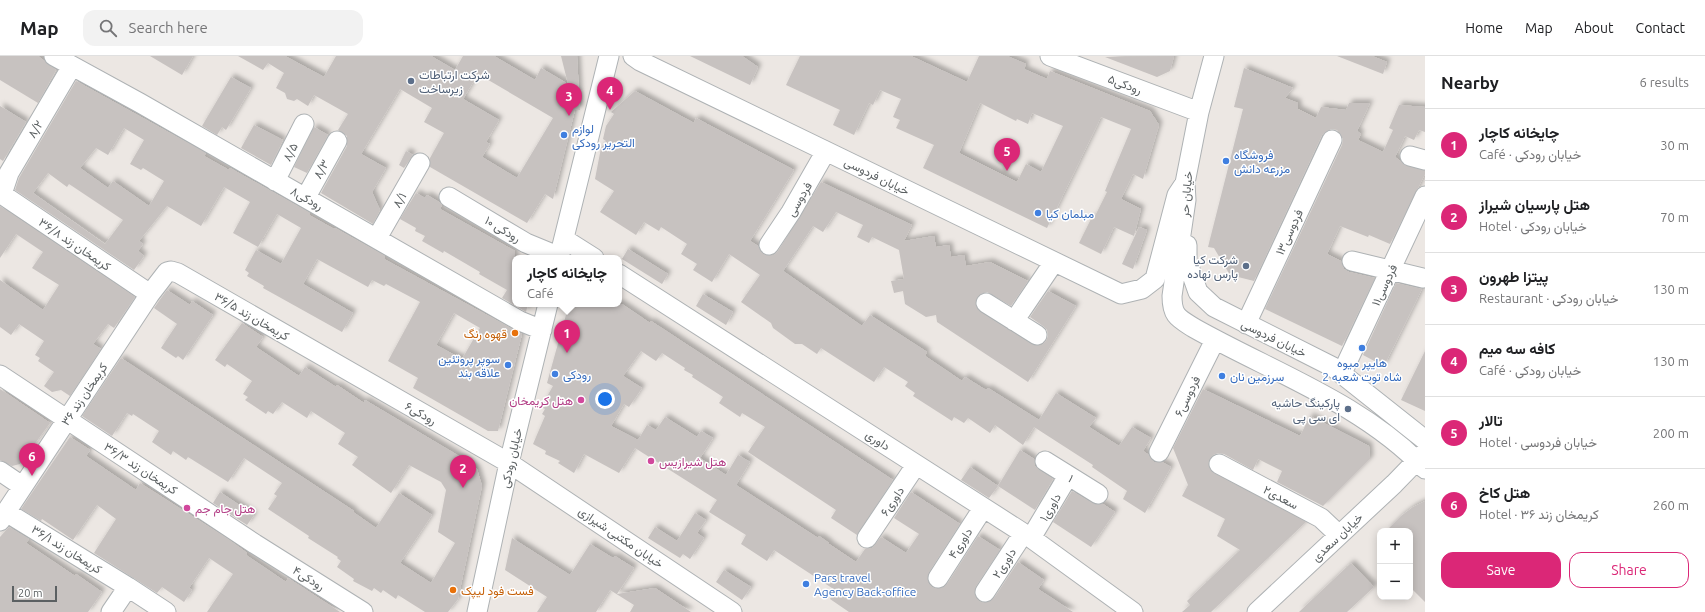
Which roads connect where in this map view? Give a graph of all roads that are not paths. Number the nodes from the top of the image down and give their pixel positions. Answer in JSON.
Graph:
{"nodes":[{"id":1,"x":54,"y":56,"type":"edge"},
{"id":2,"x":609,"y":56,"type":"edge"},
{"id":3,"x":633,"y":56,"type":"edge"},
{"id":4,"x":1050,"y":56,"type":"edge"},
{"id":5,"x":1214,"y":56,"type":"edge"},
{"id":6,"x":72,"y":66,"type":"junction"},
{"id":7,"x":1199,"y":112,"type":"junction"},
{"id":8,"x":304,"y":124,"type":"dead end"},
{"id":9,"x":1332,"y":140,"type":"dead end"},
{"id":10,"x":337,"y":141,"type":"dead end"},
{"id":11,"x":826,"y":151,"type":"junction"},
{"id":12,"x":420,"y":163,"type":"dead end"},
{"id":13,"x":275,"y":180,"type":"junction"},
{"id":14,"x":1186,"y":191,"type":"junction"},
{"id":15,"x":1,"y":193,"type":"edge"},
{"id":16,"x":1425,"y":196,"type":"edge"},
{"id":17,"x":306,"y":197,"type":"junction"},
{"id":18,"x":449,"y":197,"type":"dead end"},
{"id":19,"x":377,"y":238,"type":"junction"},
{"id":20,"x":564,"y":239,"type":"junction"},
{"id":21,"x":769,"y":245,"type":"dead end"},
{"id":22,"x":553,"y":255,"type":"edge"},
{"id":23,"x":561,"y":255,"type":"edge"},
{"id":24,"x":589,"y":255,"type":"edge"},
{"id":25,"x":1352,"y":261,"type":"dead end"},
{"id":26,"x":1054,"y":262,"type":"junction"},
{"id":27,"x":171,"y":271,"type":"joint"},
{"id":28,"x":1391,"y":271,"type":"junction"},
{"id":29,"x":622,"y":276,"type":"edge"},
{"id":30,"x":1423,"y":278,"type":"dead end"},
{"id":31,"x":150,"y":294,"type":"junction"},
{"id":32,"x":986,"y":303,"type":"dead end"},
{"id":33,"x":547,"y":307,"type":"edge"},
{"id":34,"x":1014,"y":320,"type":"junction"},
{"id":35,"x":1246,"y":324,"type":"junction"},
{"id":36,"x":542,"y":330,"type":"junction"},
{"id":37,"x":1037,"y":335,"type":"dead end"},
{"id":38,"x":1215,"y":340,"type":"junction"},
{"id":39,"x":333,"y":363,"type":"joint"},
{"id":40,"x":1342,"y":373,"type":"junction"},
{"id":41,"x":0,"y":375,"type":"edge"},
{"id":42,"x":67,"y":420,"type":"junction"},
{"id":43,"x":1425,"y":440,"type":"edge"},
{"id":44,"x":1159,"y":452,"type":"dead end"},
{"id":45,"x":1422,"y":460,"type":"edge"},
{"id":46,"x":1045,"y":461,"type":"dead end"},
{"id":47,"x":509,"y":463,"type":"junction"},
{"id":48,"x":916,"y":464,"type":"junction"},
{"id":49,"x":1219,"y":464,"type":"dead end"},
{"id":50,"x":0,"y":471,"type":"edge"},
{"id":51,"x":1068,"y":476,"type":"junction"},
{"id":52,"x":22,"y":486,"type":"junction"},
{"id":53,"x":1098,"y":494,"type":"dead end"},
{"id":54,"x":983,"y":508,"type":"junction"},
{"id":55,"x":3,"y":516,"type":"edge"},
{"id":56,"x":1339,"y":535,"type":"junction"},
{"id":57,"x":1027,"y":536,"type":"junction"},
{"id":58,"x":867,"y":538,"type":"dead end"},
{"id":59,"x":255,"y":544,"type":"joint"},
{"id":60,"x":938,"y":578,"type":"dead end"},
{"id":61,"x":128,"y":587,"type":"junction"},
{"id":62,"x":985,"y":592,"type":"dead end"},
{"id":63,"x":111,"y":612,"type":"edge"},
{"id":64,"x":166,"y":612,"type":"edge"},
{"id":65,"x":363,"y":612,"type":"edge"},
{"id":66,"x":477,"y":612,"type":"edge"},
{"id":67,"x":732,"y":612,"type":"edge"},
{"id":68,"x":1133,"y":612,"type":"edge"},
{"id":69,"x":1257,"y":612,"type":"edge"}],
"edges":[{"from":1,"to":6,"type":"street","name":"رودکی۸"},
{"from":2,"to":20,"type":"street"},
{"from":3,"to":11,"type":"street","name":"خیابان فردوسی"},
{"from":4,"to":7,"type":"street","name":"رودکی۵"},
{"from":5,"to":7,"type":"street","name":"خیابان حر"},
{"from":6,"to":13,"type":"street","name":"رودکی۸"},
{"from":6,"to":15,"type":"street","name":"۸/۲"},
{"from":7,"to":14,"type":"street","name":"خیابان حر"},
{"from":8,"to":13,"type":"street","name":"۸/۵"},
{"from":9,"to":35,"type":"street","name":"فردوسی۱۳"},
{"from":10,"to":17,"type":"street","name":"۸/۳"},
{"from":11,"to":21,"type":"street","name":"فردوسی"},
{"from":11,"to":26,"type":"street","name":"خیابان فردوسی"},
{"from":12,"to":19,"type":"street","name":"۸/۱"},
{"from":13,"to":17,"type":"street","name":"رودکی۸"},
{"from":14,"to":26,"type":"street","name":"خیابان فردوسی"},
{"from":14,"to":35,"type":"street","name":"خیابان فردوسی"},
{"from":14,"to":38,"type":"street","name":"خیابان حر"},
{"from":15,"to":31,"type":"street","name":"کریمخان زند ۳۶/۸"},
{"from":16,"to":28,"type":"street","name":"فردوسی۱۱"},
{"from":17,"to":19,"type":"street","name":"رودکی۸"},
{"from":18,"to":22,"type":"street","name":"رودکی ۱۰"},
{"from":19,"to":36,"type":"street","name":"رودکی۸"},
{"from":20,"to":23,"type":"street"},
{"from":20,"to":24,"type":"street"},
{"from":25,"to":28,"type":"street"},
{"from":26,"to":34,"type":"street"},
{"from":27,"to":31,"type":"street","name":"کریمخان زند ۳۶"},
{"from":27,"to":39,"type":"street","name":"کریمخان زند ۳۶/۵"},
{"from":28,"to":30,"type":"street"},
{"from":28,"to":40,"type":"street","name":"فردوسی۱۱"},
{"from":29,"to":48,"type":"street","name":"داوری"},
{"from":31,"to":42,"type":"street","name":"کریمخان زند ۳۶"},
{"from":32,"to":34,"type":"street"},
{"from":33,"to":36,"type":"street","name":"خیابان رودکی"},
{"from":34,"to":37,"type":"street"},
{"from":35,"to":40,"type":"street","name":"خیابان فردوسی"},
{"from":36,"to":47,"type":"street","name":"خیابان رودکی"},
{"from":38,"to":44,"type":"street","name":"فردوسی۶"},
{"from":38,"to":45,"type":"street"},
{"from":39,"to":47,"type":"street","name":"رودکی۶"},
{"from":40,"to":43,"type":"street","name":"خیابان فردوسی"},
{"from":41,"to":42,"type":"street","name":"کریمخان زند ۳۶/۳"},
{"from":42,"to":52,"type":"street","name":"کریمخان زند ۳۶"},
{"from":42,"to":59,"type":"street","name":"کریمخان زند ۳۶/۳"},
{"from":45,"to":56,"type":"street","name":"خیابان سعدی"},
{"from":46,"to":51,"type":"street","name":"۱"},
{"from":47,"to":66,"type":"street","name":"خیابان رودکی"},
{"from":47,"to":67,"type":"street","name":"خیابان مکتبی شیرازی"},
{"from":48,"to":54,"type":"street","name":"داوری"},
{"from":48,"to":58,"type":"street","name":"داوری۶"},
{"from":49,"to":56,"type":"street","name":"سعدی۲"},
{"from":50,"to":52,"type":"street"},
{"from":51,"to":53,"type":"street","name":"۱"},
{"from":51,"to":57,"type":"street","name":"داوری۱"},
{"from":52,"to":55,"type":"street","name":"کریمخان زند ۳۶"},
{"from":54,"to":57,"type":"street","name":"داوری"},
{"from":54,"to":60,"type":"street","name":"داوری۴"},
{"from":55,"to":61,"type":"street","name":"کریمخان زند ۳۶/۱"},
{"from":56,"to":69,"type":"street","name":"خیابان سعدی"},
{"from":57,"to":62,"type":"street","name":"داوری۲"},
{"from":57,"to":68,"type":"street","name":"داوری"},
{"from":59,"to":65,"type":"street","name":"رودکی۴"},
{"from":61,"to":63,"type":"street"},
{"from":61,"to":64,"type":"street","name":"کریمخان زند ۳۶/۱"}]}
